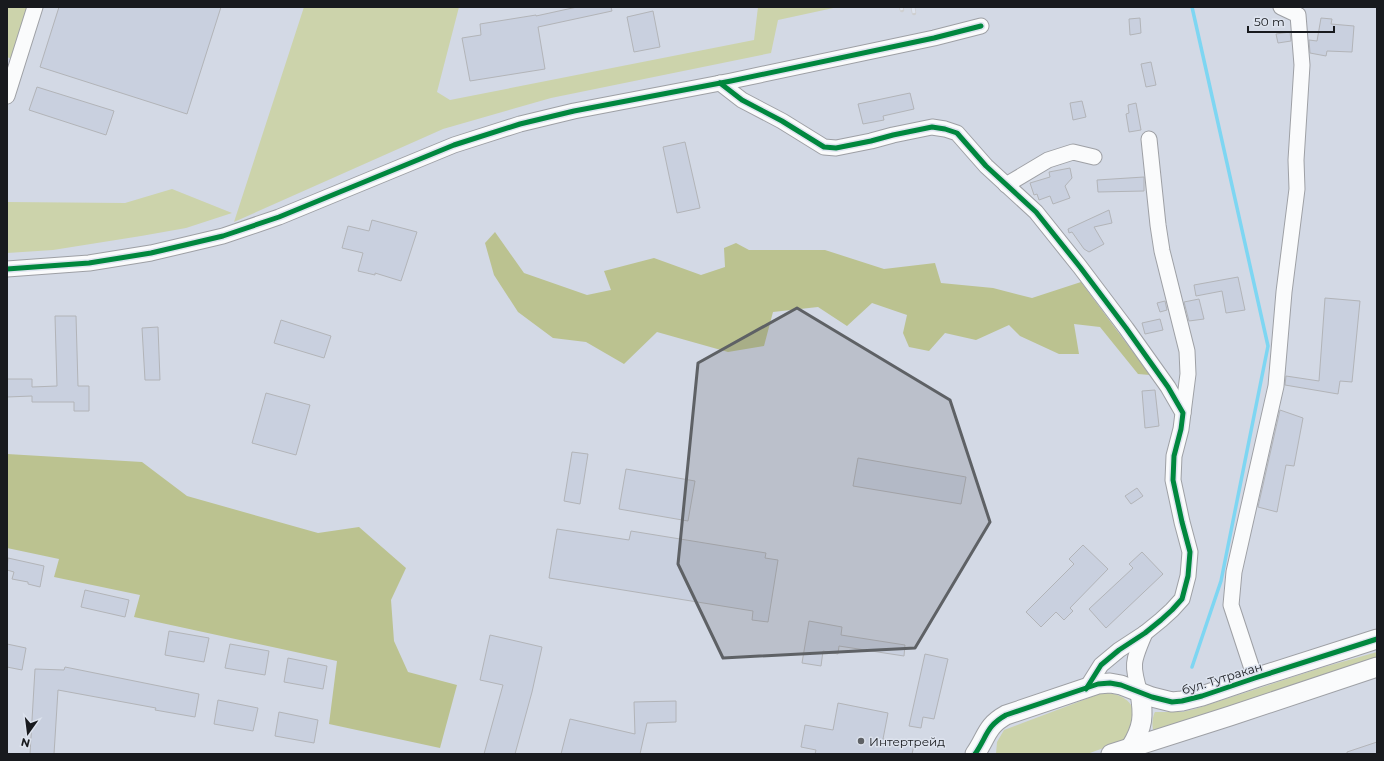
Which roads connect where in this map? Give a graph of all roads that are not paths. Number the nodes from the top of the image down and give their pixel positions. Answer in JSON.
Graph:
{"nodes":[{"id":1,"x":35,"y":7,"type":"edge"},
{"id":2,"x":1281,"y":7,"type":"edge"},
{"id":3,"x":981,"y":26,"type":"dead end"},
{"id":4,"x":720,"y":82,"type":"junction"},
{"id":5,"x":7,"y":96,"type":"edge"},
{"id":6,"x":1149,"y":139,"type":"dead end"},
{"id":7,"x":1094,"y":157,"type":"dead end"},
{"id":8,"x":1006,"y":184,"type":"junction"},
{"id":9,"x":7,"y":269,"type":"edge"},
{"id":10,"x":1183,"y":413,"type":"junction"},
{"id":11,"x":1145,"y":633,"type":"junction"},
{"id":12,"x":1377,"y":639,"type":"edge"},
{"id":13,"x":1377,"y":667,"type":"edge"},
{"id":14,"x":1255,"y":678,"type":"junction"},
{"id":15,"x":1086,"y":689,"type":"junction"},
{"id":16,"x":1140,"y":693,"type":"junction"},
{"id":17,"x":986,"y":745,"type":"edge"},
{"id":18,"x":1132,"y":747,"type":"junction"},
{"id":19,"x":975,"y":754,"type":"edge"},
{"id":20,"x":1111,"y":754,"type":"edge"}],
"edges":[{"from":1,"to":5,"type":"street"},
{"from":2,"to":14,"type":"street"},
{"from":3,"to":4,"type":"street"},
{"from":4,"to":8,"type":"street"},
{"from":4,"to":9,"type":"street"},
{"from":6,"to":10,"type":"street"},
{"from":7,"to":8,"type":"street"},
{"from":8,"to":10,"type":"street"},
{"from":10,"to":11,"type":"street"},
{"from":11,"to":15,"type":"street"},
{"from":11,"to":16,"type":"street"},
{"from":12,"to":14,"type":"main road","name":"бул. Тутракан"},
{"from":13,"to":18,"type":"main road"},
{"from":14,"to":16,"type":"main road","name":"бул. Тутракан"},
{"from":15,"to":16,"type":"main road","name":"бул. Тутракан"},
{"from":15,"to":17,"type":"main road","name":"бул. Тутракан"},
{"from":16,"to":18,"type":"main road"},
{"from":17,"to":19,"type":"main road","name":"бул. Тутракан"},
{"from":18,"to":20,"type":"main road"}]}
